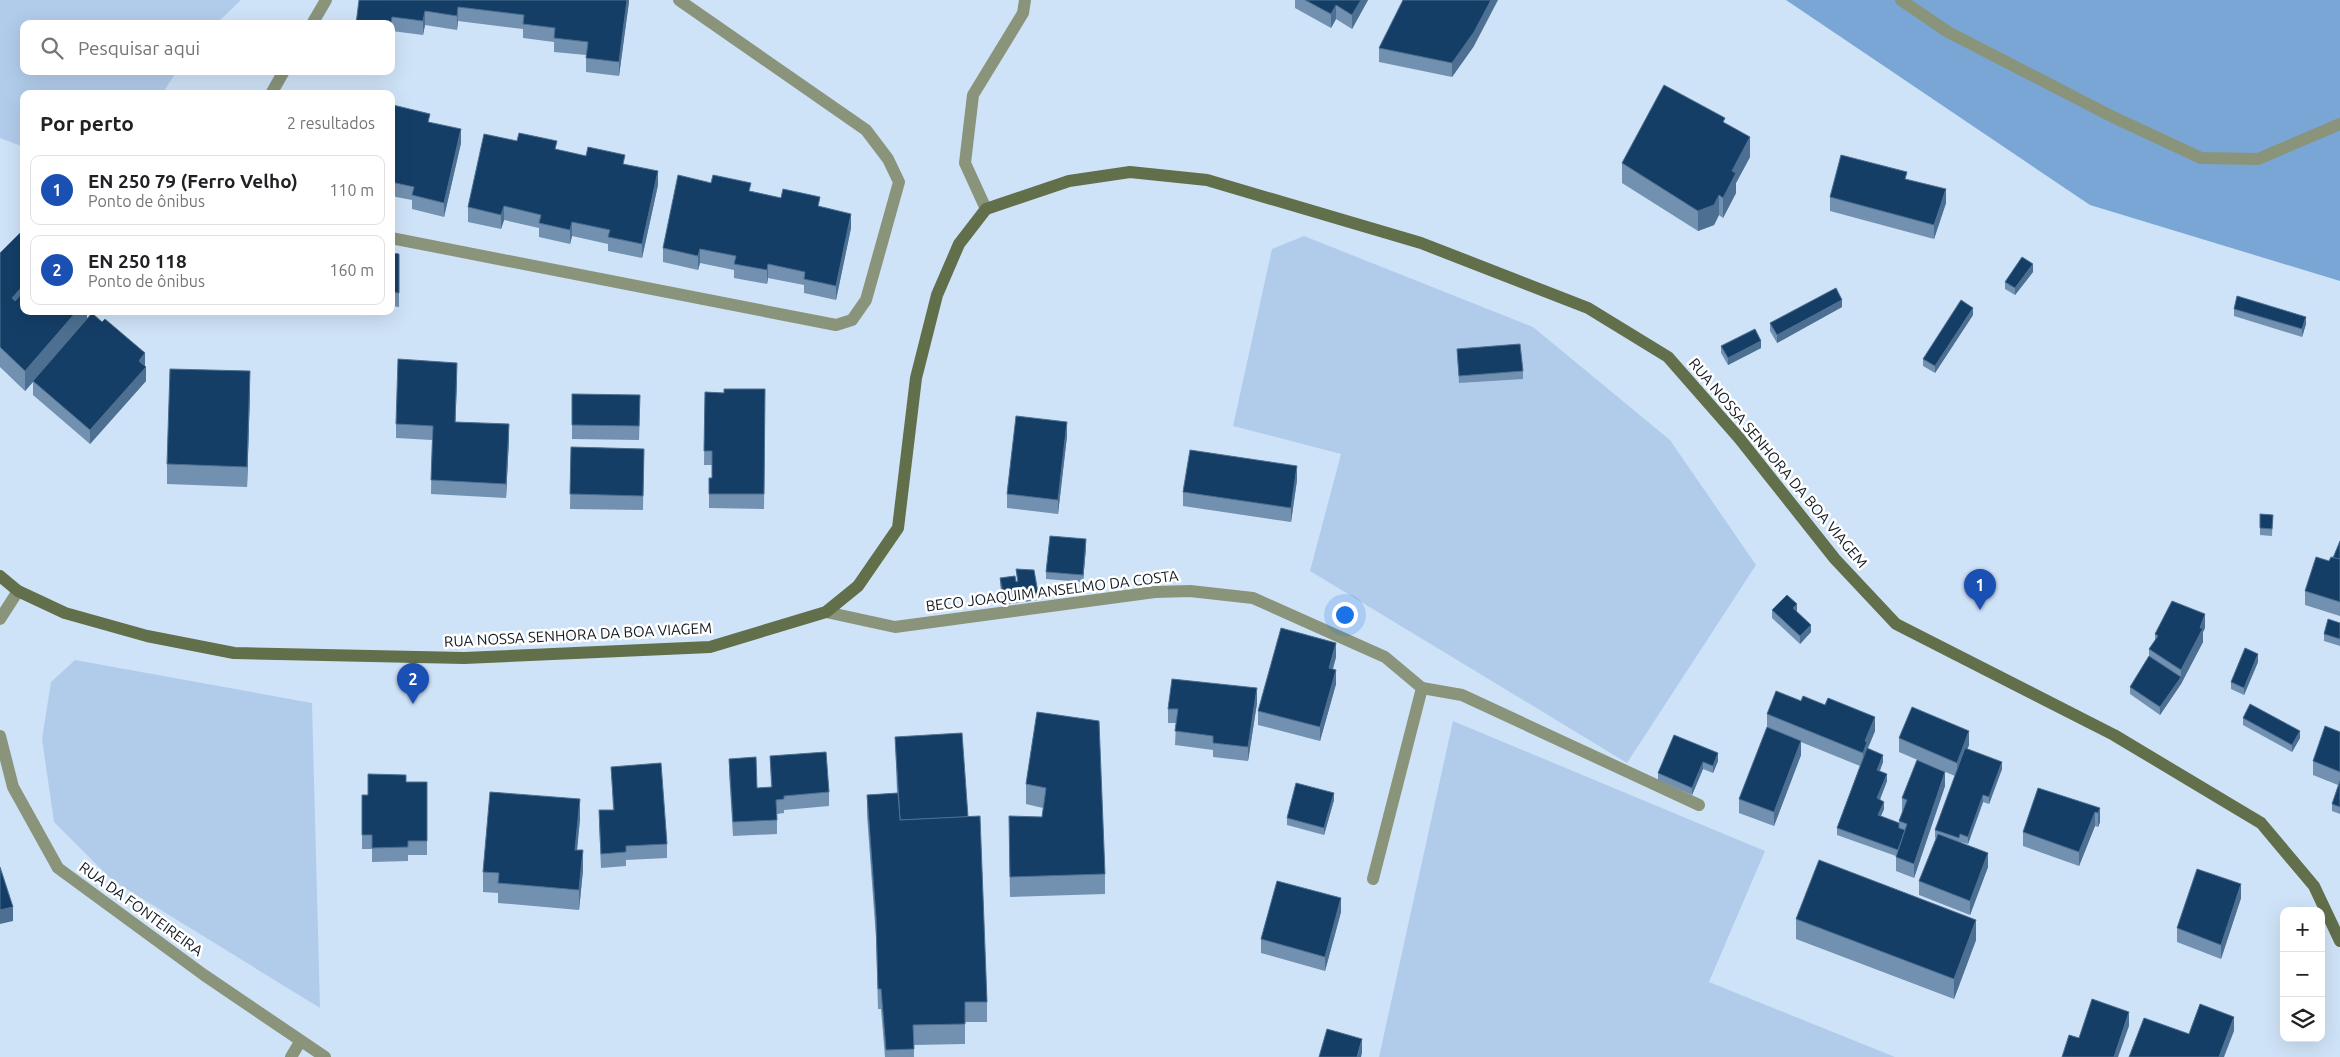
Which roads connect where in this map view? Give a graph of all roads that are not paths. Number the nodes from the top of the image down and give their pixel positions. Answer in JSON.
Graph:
{"nodes":[{"id":1,"x":326,"y":0,"type":"edge"},
{"id":2,"x":679,"y":0,"type":"edge"},
{"id":3,"x":1025,"y":0,"type":"edge"},
{"id":4,"x":1901,"y":0,"type":"edge"},
{"id":5,"x":314,"y":20,"type":"edge"},
{"id":6,"x":282,"y":75,"type":"edge"},
{"id":7,"x":273,"y":90,"type":"edge"},
{"id":8,"x":2340,"y":124,"type":"edge"},
{"id":9,"x":986,"y":209,"type":"junction"},
{"id":10,"x":395,"y":239,"type":"edge"},
{"id":11,"x":0,"y":576,"type":"edge"},
{"id":12,"x":18,"y":591,"type":"junction"},
{"id":13,"x":826,"y":612,"type":"junction"},
{"id":14,"x":0,"y":619,"type":"edge"},
{"id":15,"x":1422,"y":688,"type":"junction"},
{"id":16,"x":0,"y":736,"type":"edge"},
{"id":17,"x":1699,"y":805,"type":"dead end"},
{"id":18,"x":1373,"y":879,"type":"dead end"},
{"id":19,"x":2340,"y":941,"type":"edge"},
{"id":20,"x":300,"y":1042,"type":"junction"},
{"id":21,"x":291,"y":1057,"type":"edge"},
{"id":22,"x":325,"y":1057,"type":"edge"}],
"edges":[{"from":1,"to":5,"type":"street"},
{"from":2,"to":10,"type":"street"},
{"from":3,"to":9,"type":"street"},
{"from":4,"to":8,"type":"street"},
{"from":6,"to":7,"type":"street"},
{"from":9,"to":13,"type":"main road","name":"RUA NOSSA SENHORA DA BOA VIAGEM"},
{"from":9,"to":19,"type":"main road","name":"RUA NOSSA SENHORA DA BOA VIAGEM"},
{"from":11,"to":12,"type":"main road","name":"RUA NOSSA SENHORA DA BOA VIAGEM"},
{"from":12,"to":13,"type":"main road","name":"RUA NOSSA SENHORA DA BOA VIAGEM"},
{"from":12,"to":14,"type":"street"},
{"from":13,"to":15,"type":"street","name":"BECO JOAQUIM ANSELMO DA COSTA"},
{"from":15,"to":17,"type":"street"},
{"from":15,"to":18,"type":"street"},
{"from":16,"to":20,"type":"street","name":"RUA DA FONTEIREIRA"},
{"from":20,"to":21,"type":"street"},
{"from":20,"to":22,"type":"street","name":"RUA DA FONTEIREIRA"}]}
